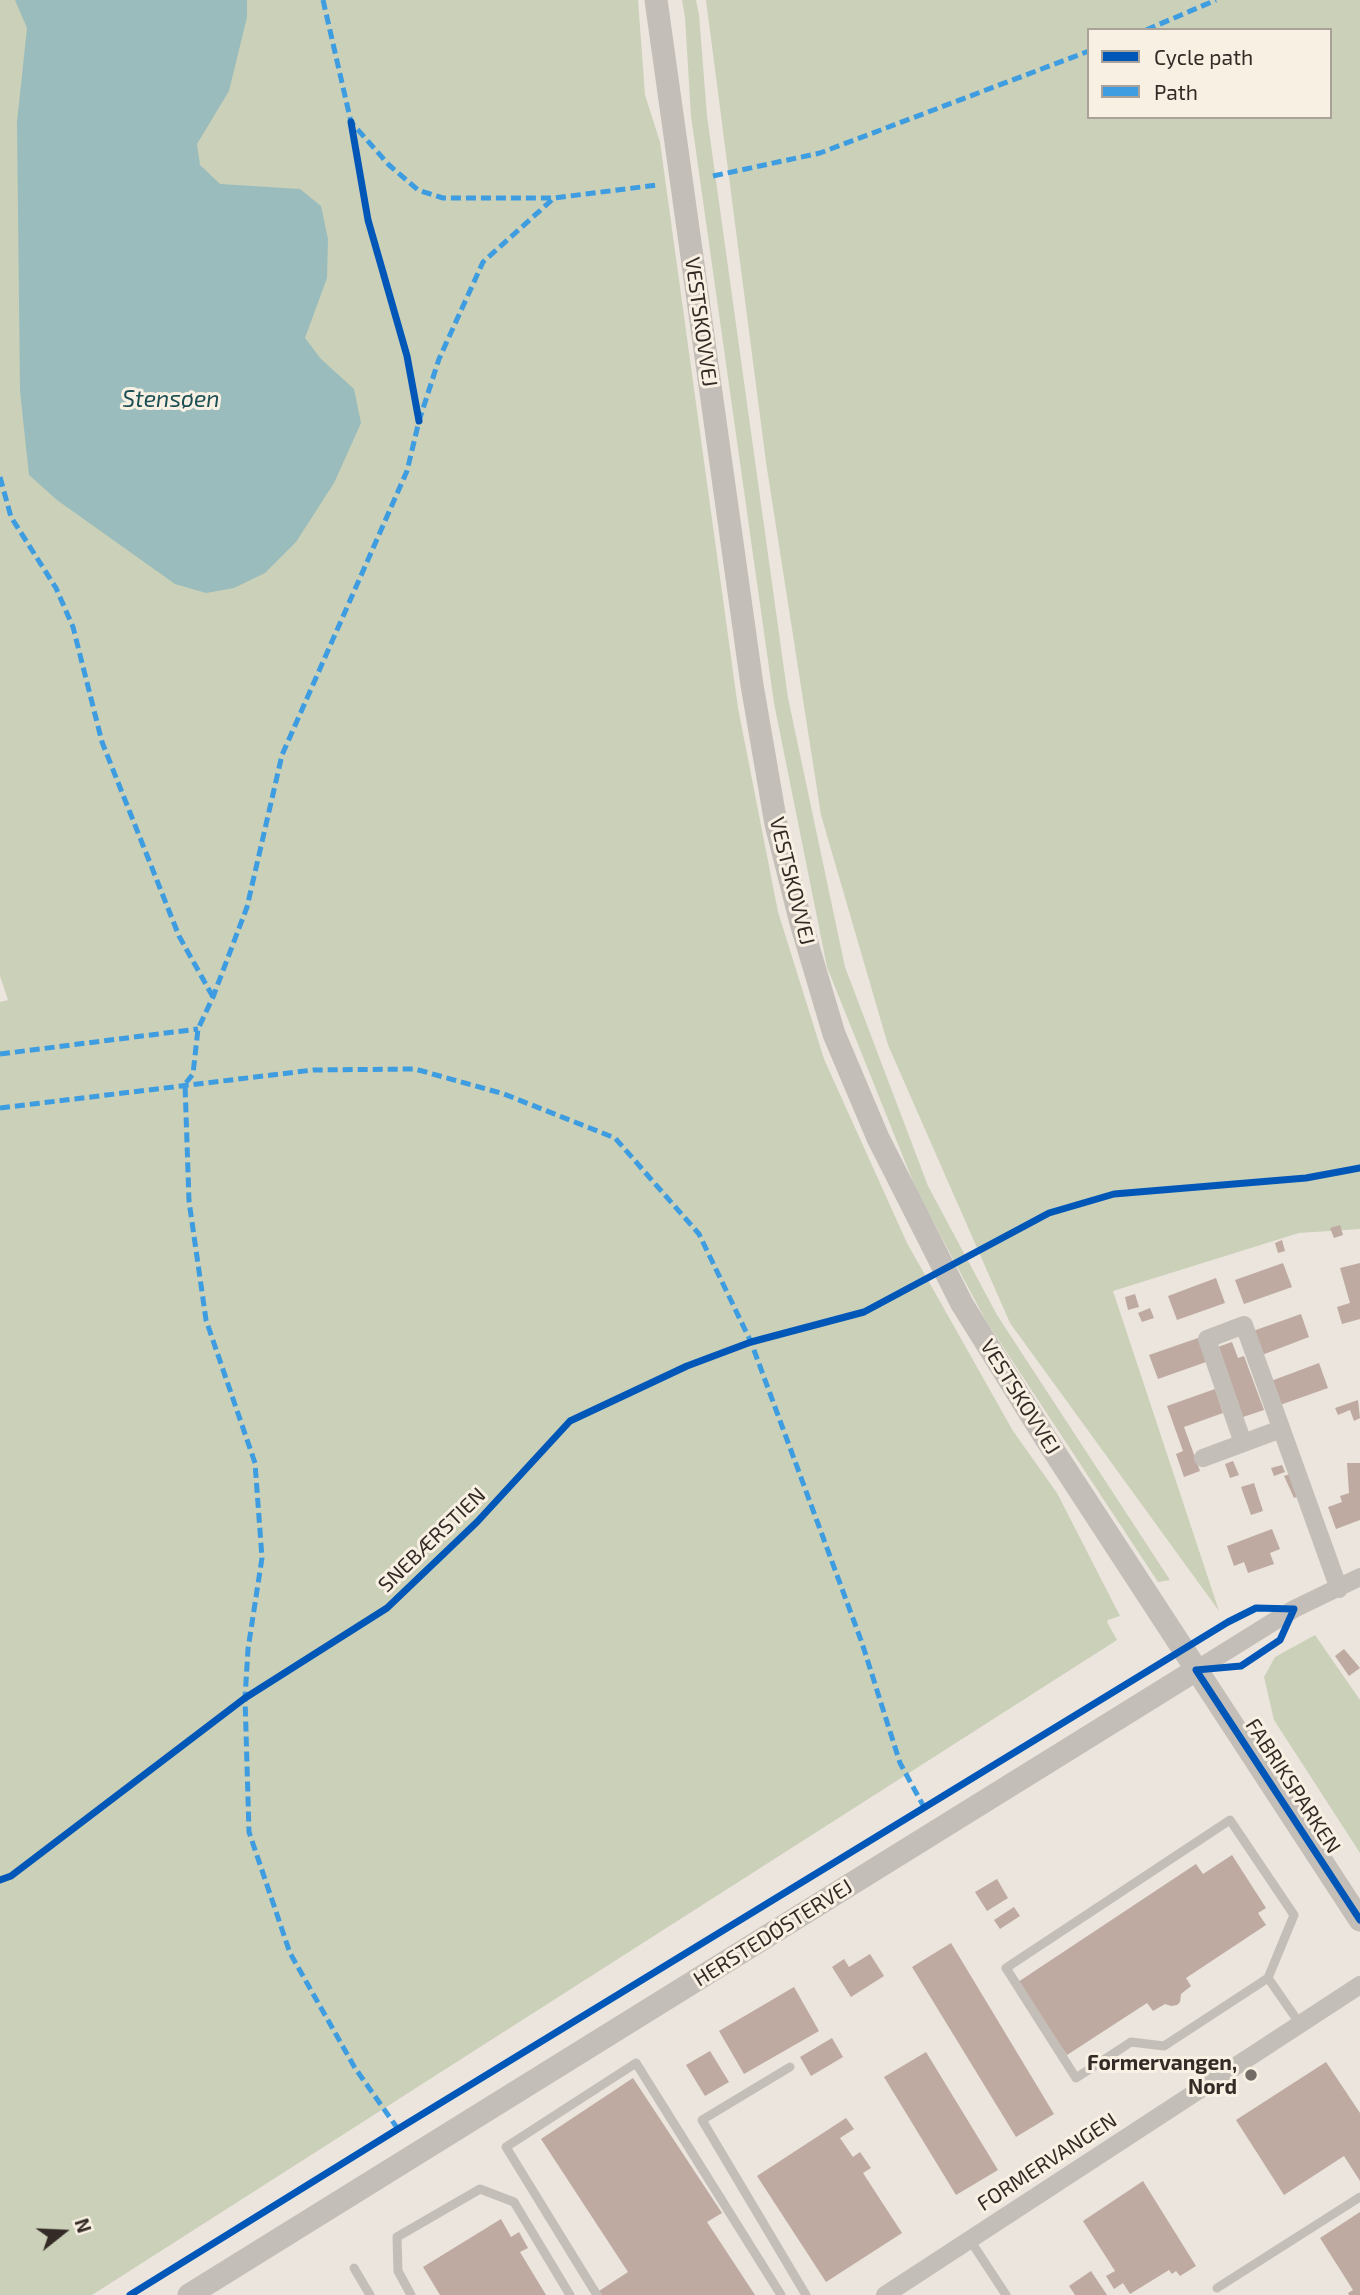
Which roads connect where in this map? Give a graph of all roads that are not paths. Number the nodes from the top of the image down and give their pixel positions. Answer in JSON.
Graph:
{"nodes":[{"id":1,"x":656,"y":0,"type":"edge"},
{"id":2,"x":1281,"y":1429,"type":"junction"},
{"id":3,"x":1243,"y":1443,"type":"junction"},
{"id":4,"x":1203,"y":1458,"type":"dead end"},
{"id":5,"x":1360,"y":1577,"type":"edge"},
{"id":6,"x":1339,"y":1589,"type":"junction"},
{"id":7,"x":1196,"y":1670,"type":"junction"},
{"id":8,"x":1360,"y":1920,"type":"edge"},
{"id":9,"x":1268,"y":1978,"type":"junction"},
{"id":10,"x":1360,"y":1985,"type":"edge"},
{"id":11,"x":1300,"y":2024,"type":"junction"},
{"id":12,"x":790,"y":2067,"type":"dead end"},
{"id":13,"x":1360,"y":2197,"type":"edge"},
{"id":14,"x":970,"y":2240,"type":"junction"},
{"id":15,"x":354,"y":2269,"type":"dead end"},
{"id":16,"x":1217,"y":2288,"type":"dead end"},
{"id":17,"x":189,"y":2295,"type":"edge"},
{"id":18,"x":370,"y":2295,"type":"edge"},
{"id":19,"x":411,"y":2295,"type":"edge"},
{"id":20,"x":570,"y":2295,"type":"edge"},
{"id":21,"x":597,"y":2295,"type":"edge"},
{"id":22,"x":781,"y":2295,"type":"edge"},
{"id":23,"x":806,"y":2295,"type":"edge"},
{"id":24,"x":885,"y":2295,"type":"edge"},
{"id":25,"x":1006,"y":2295,"type":"edge"}],
"edges":[{"from":1,"to":7,"type":"street","name":"VESTSKOVVEJ"},
{"from":2,"to":3,"type":"street"},
{"from":2,"to":3,"type":"street"},
{"from":2,"to":6,"type":"street"},
{"from":3,"to":4,"type":"street"},
{"from":5,"to":6,"type":"street","name":"HERSTEDØSTERVEJ"},
{"from":6,"to":7,"type":"street","name":"HERSTEDØSTERVEJ"},
{"from":7,"to":8,"type":"street","name":"FABRIKSPARKEN"},
{"from":7,"to":17,"type":"street","name":"HERSTEDØSTERVEJ"},
{"from":9,"to":9,"type":"lane"},
{"from":9,"to":11,"type":"lane"},
{"from":10,"to":11,"type":"street","name":"FORMERVANGEN"},
{"from":11,"to":14,"type":"street","name":"FORMERVANGEN"},
{"from":12,"to":23,"type":"lane"},
{"from":13,"to":16,"type":"lane"},
{"from":14,"to":24,"type":"street","name":"FORMERVANGEN"},
{"from":14,"to":25,"type":"lane","name":"FORMERVANGEN"},
{"from":15,"to":18,"type":"lane"},
{"from":19,"to":20,"type":"lane"},
{"from":21,"to":22,"type":"lane"}]}
